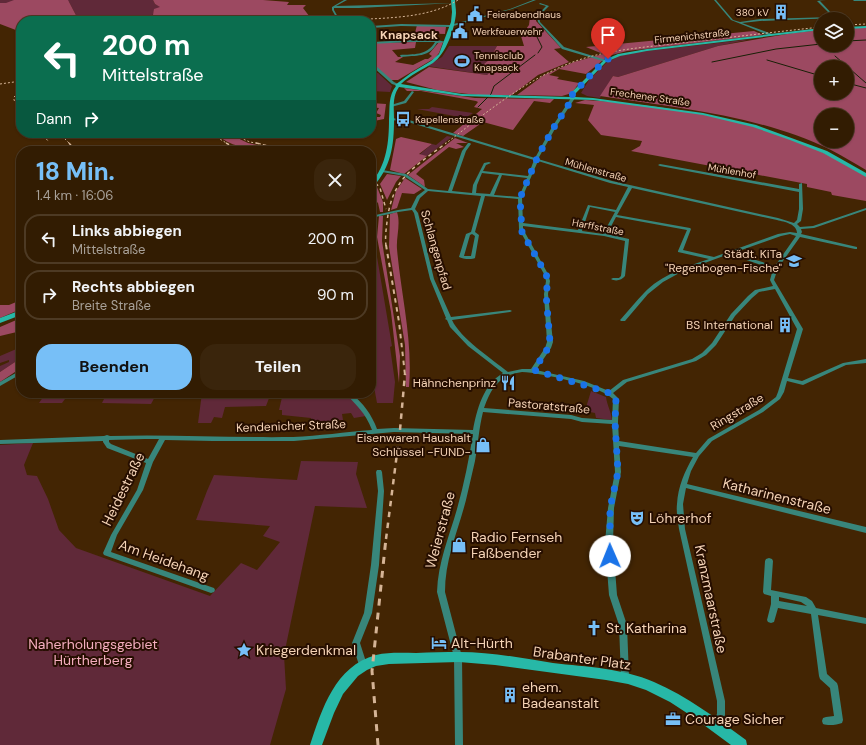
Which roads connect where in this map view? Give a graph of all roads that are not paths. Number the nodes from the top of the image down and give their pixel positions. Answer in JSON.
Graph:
{"nodes":[{"id":1,"x":346,"y":0,"type":"edge"},
{"id":2,"x":411,"y":0,"type":"edge"},
{"id":3,"x":535,"y":0,"type":"edge"},
{"id":4,"x":715,"y":0,"type":"edge"},
{"id":5,"x":814,"y":0,"type":"edge"},
{"id":6,"x":819,"y":0,"type":"edge"},
{"id":7,"x":825,"y":0,"type":"edge"},
{"id":8,"x":854,"y":0,"type":"edge"},
{"id":9,"x":866,"y":0,"type":"edge"},
{"id":10,"x":453,"y":1,"type":"edge"},
{"id":11,"x":413,"y":4,"type":"junction"},
{"id":12,"x":540,"y":4,"type":"dead end"},
{"id":13,"x":333,"y":7,"type":"junction"},
{"id":14,"x":336,"y":16,"type":"edge"},
{"id":15,"x":467,"y":21,"type":"junction"},
{"id":16,"x":738,"y":23,"type":"junction"},
{"id":17,"x":451,"y":24,"type":"junction"},
{"id":18,"x":866,"y":26,"type":"edge"},
{"id":19,"x":376,"y":27,"type":"edge"},
{"id":20,"x":854,"y":27,"type":"edge"},
{"id":21,"x":814,"y":30,"type":"edge"},
{"id":22,"x":771,"y":35,"type":"junction"},
{"id":23,"x":437,"y":41,"type":"junction"},
{"id":24,"x":376,"y":42,"type":"edge"},
{"id":25,"x":445,"y":42,"type":"junction"},
{"id":26,"x":401,"y":56,"type":"dead end"},
{"id":27,"x":605,"y":61,"type":"junction"},
{"id":28,"x":376,"y":68,"type":"edge"},
{"id":29,"x":397,"y":85,"type":"junction"},
{"id":30,"x":413,"y":92,"type":"dead end"},
{"id":31,"x":578,"y":92,"type":"junction"},
{"id":32,"x":573,"y":98,"type":"junction"},
{"id":33,"x":593,"y":99,"type":"junction"},
{"id":34,"x":392,"y":106,"type":"junction"},
{"id":35,"x":391,"y":119,"type":"junction"},
{"id":36,"x":469,"y":144,"type":"dead end"},
{"id":37,"x":536,"y":160,"type":"junction"},
{"id":38,"x":489,"y":163,"type":"dead end"},
{"id":39,"x":660,"y":165,"type":"dead end"},
{"id":40,"x":383,"y":171,"type":"junction"},
{"id":41,"x":481,"y":172,"type":"junction"},
{"id":42,"x":501,"y":174,"type":"junction"},
{"id":43,"x":866,"y":174,"type":"edge"},
{"id":44,"x":529,"y":177,"type":"junction"},
{"id":45,"x":376,"y":180,"type":"edge"},
{"id":46,"x":801,"y":184,"type":"dead end"},
{"id":47,"x":630,"y":188,"type":"junction"},
{"id":48,"x":427,"y":190,"type":"junction"},
{"id":49,"x":450,"y":191,"type":"junction"},
{"id":50,"x":801,"y":191,"type":"junction"},
{"id":51,"x":474,"y":194,"type":"junction"},
{"id":52,"x":484,"y":195,"type":"junction"},
{"id":53,"x":492,"y":196,"type":"junction"},
{"id":54,"x":520,"y":198,"type":"junction"},
{"id":55,"x":413,"y":209,"type":"junction"},
{"id":56,"x":866,"y":209,"type":"edge"},
{"id":57,"x":617,"y":211,"type":"junction"},
{"id":58,"x":376,"y":216,"type":"edge"},
{"id":59,"x":614,"y":216,"type":"junction"},
{"id":60,"x":521,"y":224,"type":"junction"},
{"id":61,"x":794,"y":224,"type":"junction"},
{"id":62,"x":799,"y":228,"type":"junction"},
{"id":63,"x":579,"y":232,"type":"junction"},
{"id":64,"x":473,"y":233,"type":"junction"},
{"id":65,"x":604,"y":235,"type":"junction"},
{"id":66,"x":799,"y":235,"type":"junction"},
{"id":67,"x":855,"y":248,"type":"dead end"},
{"id":68,"x":729,"y":253,"type":"junction"},
{"id":69,"x":714,"y":258,"type":"junction"},
{"id":70,"x":776,"y":268,"type":"junction"},
{"id":71,"x":613,"y":279,"type":"dead end"},
{"id":72,"x":776,"y":287,"type":"junction"},
{"id":73,"x":510,"y":311,"type":"dead end"},
{"id":74,"x":16,"y":314,"type":"edge"},
{"id":75,"x":448,"y":319,"type":"junction"},
{"id":76,"x":622,"y":320,"type":"dead end"},
{"id":77,"x":0,"y":321,"type":"edge"},
{"id":78,"x":866,"y":361,"type":"edge"},
{"id":79,"x":534,"y":370,"type":"junction"},
{"id":80,"x":507,"y":374,"type":"junction"},
{"id":81,"x":16,"y":375,"type":"edge"},
{"id":82,"x":785,"y":379,"type":"junction"},
{"id":83,"x":0,"y":384,"type":"edge"},
{"id":84,"x":610,"y":393,"type":"junction"},
{"id":85,"x":353,"y":398,"type":"edge"},
{"id":86,"x":481,"y":410,"type":"junction"},
{"id":87,"x":615,"y":422,"type":"junction"},
{"id":88,"x":375,"y":432,"type":"junction"},
{"id":89,"x":475,"y":432,"type":"junction"},
{"id":90,"x":107,"y":437,"type":"junction"},
{"id":91,"x":163,"y":437,"type":"junction"},
{"id":92,"x":0,"y":442,"type":"edge"},
{"id":93,"x":616,"y":443,"type":"junction"},
{"id":94,"x":697,"y":455,"type":"junction"},
{"id":95,"x":150,"y":462,"type":"junction"},
{"id":96,"x":379,"y":472,"type":"dead end"},
{"id":97,"x":683,"y":485,"type":"junction"},
{"id":98,"x":866,"y":530,"type":"edge"},
{"id":99,"x":107,"y":553,"type":"joint"},
{"id":100,"x":768,"y":561,"type":"dead end"},
{"id":101,"x":212,"y":590,"type":"dead end"},
{"id":102,"x":775,"y":593,"type":"junction"},
{"id":103,"x":775,"y":604,"type":"junction"},
{"id":104,"x":814,"y":611,"type":"junction"},
{"id":105,"x":771,"y":620,"type":"dead end"},
{"id":106,"x":866,"y":621,"type":"edge"},
{"id":107,"x":458,"y":657,"type":"junction"},
{"id":108,"x":363,"y":665,"type":"junction"},
{"id":109,"x":625,"y":677,"type":"junction"},
{"id":110,"x":826,"y":721,"type":"dead end"},
{"id":111,"x":715,"y":725,"type":"junction"},
{"id":112,"x":316,"y":745,"type":"edge"},
{"id":113,"x":459,"y":745,"type":"edge"},
{"id":114,"x":741,"y":745,"type":"edge"}],
"edges":[{"from":1,"to":13,"type":"street"},
{"from":2,"to":11,"type":"street"},
{"from":3,"to":15,"type":"street"},
{"from":4,"to":16,"type":"street"},
{"from":5,"to":6,"type":"street"},
{"from":6,"to":7,"type":"street"},
{"from":6,"to":16,"type":"street"},
{"from":8,"to":9,"type":"street"},
{"from":10,"to":11,"type":"street"},
{"from":10,"to":17,"type":"main road"},
{"from":11,"to":13,"type":"street"},
{"from":12,"to":27,"type":"street"},
{"from":13,"to":14,"type":"street"},
{"from":15,"to":17,"type":"street"},
{"from":15,"to":17,"type":"street"},
{"from":16,"to":22,"type":"street"},
{"from":17,"to":19,"type":"street"},
{"from":17,"to":25,"type":"main road"},
{"from":18,"to":20,"type":"main road"},
{"from":21,"to":22,"type":"main road","name":"Firmenichstraße"},
{"from":22,"to":27,"type":"main road","name":"Firmenichstraße"},
{"from":23,"to":24,"type":"street"},
{"from":23,"to":25,"type":"street"},
{"from":23,"to":26,"type":"street"},
{"from":25,"to":29,"type":"main road"},
{"from":27,"to":31,"type":"main road","name":"Firmenichstraße"},
{"from":28,"to":29,"type":"street"},
{"from":29,"to":32,"type":"main road","name":"Frechener Straße"},
{"from":29,"to":34,"type":"main road"},
{"from":30,"to":34,"type":"street"},
{"from":31,"to":32,"type":"main road","name":"Firmenichstraße"},
{"from":31,"to":33,"type":"main road"},
{"from":32,"to":33,"type":"main road","name":"Frechener Straße"},
{"from":32,"to":37,"type":"street","name":"Firmenichstraße"},
{"from":33,"to":43,"type":"main road","name":"Frechener Straße"},
{"from":34,"to":35,"type":"main road"},
{"from":35,"to":37,"type":"street","name":"Mühlenstraße"},
{"from":35,"to":40,"type":"main road"},
{"from":36,"to":49,"type":"street"},
{"from":37,"to":44,"type":"street","name":"Firmenichstraße"},
{"from":37,"to":47,"type":"street","name":"Mühlenstraße"},
{"from":38,"to":41,"type":"street"},
{"from":39,"to":50,"type":"street","name":"Mühlenhof"},
{"from":40,"to":45,"type":"main road"},
{"from":40,"to":48,"type":"street"},
{"from":41,"to":42,"type":"street"},
{"from":41,"to":51,"type":"street"},
{"from":42,"to":44,"type":"street"},
{"from":42,"to":53,"type":"street"},
{"from":44,"to":54,"type":"street","name":"Firmenichstraße"},
{"from":46,"to":50,"type":"street"},
{"from":47,"to":57,"type":"street"},
{"from":47,"to":61,"type":"street","name":"Mühlenstraße"},
{"from":48,"to":49,"type":"street"},
{"from":48,"to":55,"type":"street","name":"Schlangenpfad"},
{"from":49,"to":51,"type":"street"},
{"from":50,"to":61,"type":"street"},
{"from":51,"to":52,"type":"street"},
{"from":52,"to":53,"type":"street"},
{"from":52,"to":64,"type":"street"},
{"from":53,"to":54,"type":"street"},
{"from":54,"to":60,"type":"street"},
{"from":55,"to":58,"type":"street"},
{"from":55,"to":75,"type":"street","name":"Schlangenpfad"},
{"from":56,"to":62,"type":"street"},
{"from":57,"to":59,"type":"street"},
{"from":57,"to":63,"type":"street"},
{"from":59,"to":65,"type":"street"},
{"from":59,"to":69,"type":"street"},
{"from":60,"to":63,"type":"street","name":"Harffstraße"},
{"from":60,"to":79,"type":"street"},
{"from":61,"to":62,"type":"street","name":"Mühlenstraße"},
{"from":62,"to":66,"type":"street"},
{"from":63,"to":65,"type":"street","name":"Harffstraße"},
{"from":64,"to":64,"type":"street"},
{"from":65,"to":71,"type":"street","name":"Harffstraße"},
{"from":66,"to":67,"type":"street"},
{"from":66,"to":68,"type":"street"},
{"from":66,"to":70,"type":"street"},
{"from":68,"to":69,"type":"street"},
{"from":68,"to":70,"type":"street"},
{"from":69,"to":76,"type":"street"},
{"from":70,"to":72,"type":"street"},
{"from":72,"to":82,"type":"street","name":"Ringstraße"},
{"from":72,"to":84,"type":"street"},
{"from":73,"to":75,"type":"street"},
{"from":74,"to":77,"type":"main road"},
{"from":75,"to":80,"type":"street","name":"Schlangenpfad"},
{"from":78,"to":82,"type":"street"},
{"from":79,"to":80,"type":"street"},
{"from":79,"to":84,"type":"street"},
{"from":80,"to":86,"type":"street","name":"Weierstraße"},
{"from":81,"to":83,"type":"street"},
{"from":82,"to":94,"type":"street","name":"Ringstraße"},
{"from":84,"to":87,"type":"street"},
{"from":85,"to":88,"type":"street"},
{"from":86,"to":87,"type":"street","name":"Pastoratstraße"},
{"from":86,"to":89,"type":"street","name":"Weierstraße"},
{"from":87,"to":93,"type":"street"},
{"from":88,"to":89,"type":"street","name":"Kendenicher Straße"},
{"from":88,"to":91,"type":"street","name":"Kendenicher Straße"},
{"from":89,"to":107,"type":"street","name":"Weierstraße"},
{"from":90,"to":91,"type":"street","name":"Kendenicher Straße"},
{"from":90,"to":92,"type":"street","name":"Kendenicher Straße"},
{"from":90,"to":95,"type":"street"},
{"from":91,"to":95,"type":"street","name":"Heidestraße"},
{"from":93,"to":94,"type":"street"},
{"from":93,"to":109,"type":"street"},
{"from":94,"to":97,"type":"street","name":"Kranzmaarstraße"},
{"from":95,"to":99,"type":"street","name":"Heidestraße"},
{"from":96,"to":108,"type":"street"},
{"from":97,"to":98,"type":"street","name":"Katharinenstraße"},
{"from":97,"to":111,"type":"street","name":"Kranzmaarstraße"},
{"from":99,"to":101,"type":"street","name":"Am Heidehang"},
{"from":100,"to":102,"type":"street"},
{"from":102,"to":103,"type":"street"},
{"from":102,"to":104,"type":"street"},
{"from":103,"to":104,"type":"street"},
{"from":103,"to":105,"type":"street"},
{"from":104,"to":106,"type":"street"},
{"from":104,"to":110,"type":"street"},
{"from":107,"to":108,"type":"main road","name":"Brabanter Platz"},
{"from":107,"to":109,"type":"main road","name":"Brabanter Platz"},
{"from":107,"to":113,"type":"street","name":"Weierstraße"},
{"from":108,"to":112,"type":"main road"},
{"from":109,"to":111,"type":"main road","name":"Brabanter Platz"},
{"from":111,"to":114,"type":"main road","name":"Brabanter Platz"}]}
